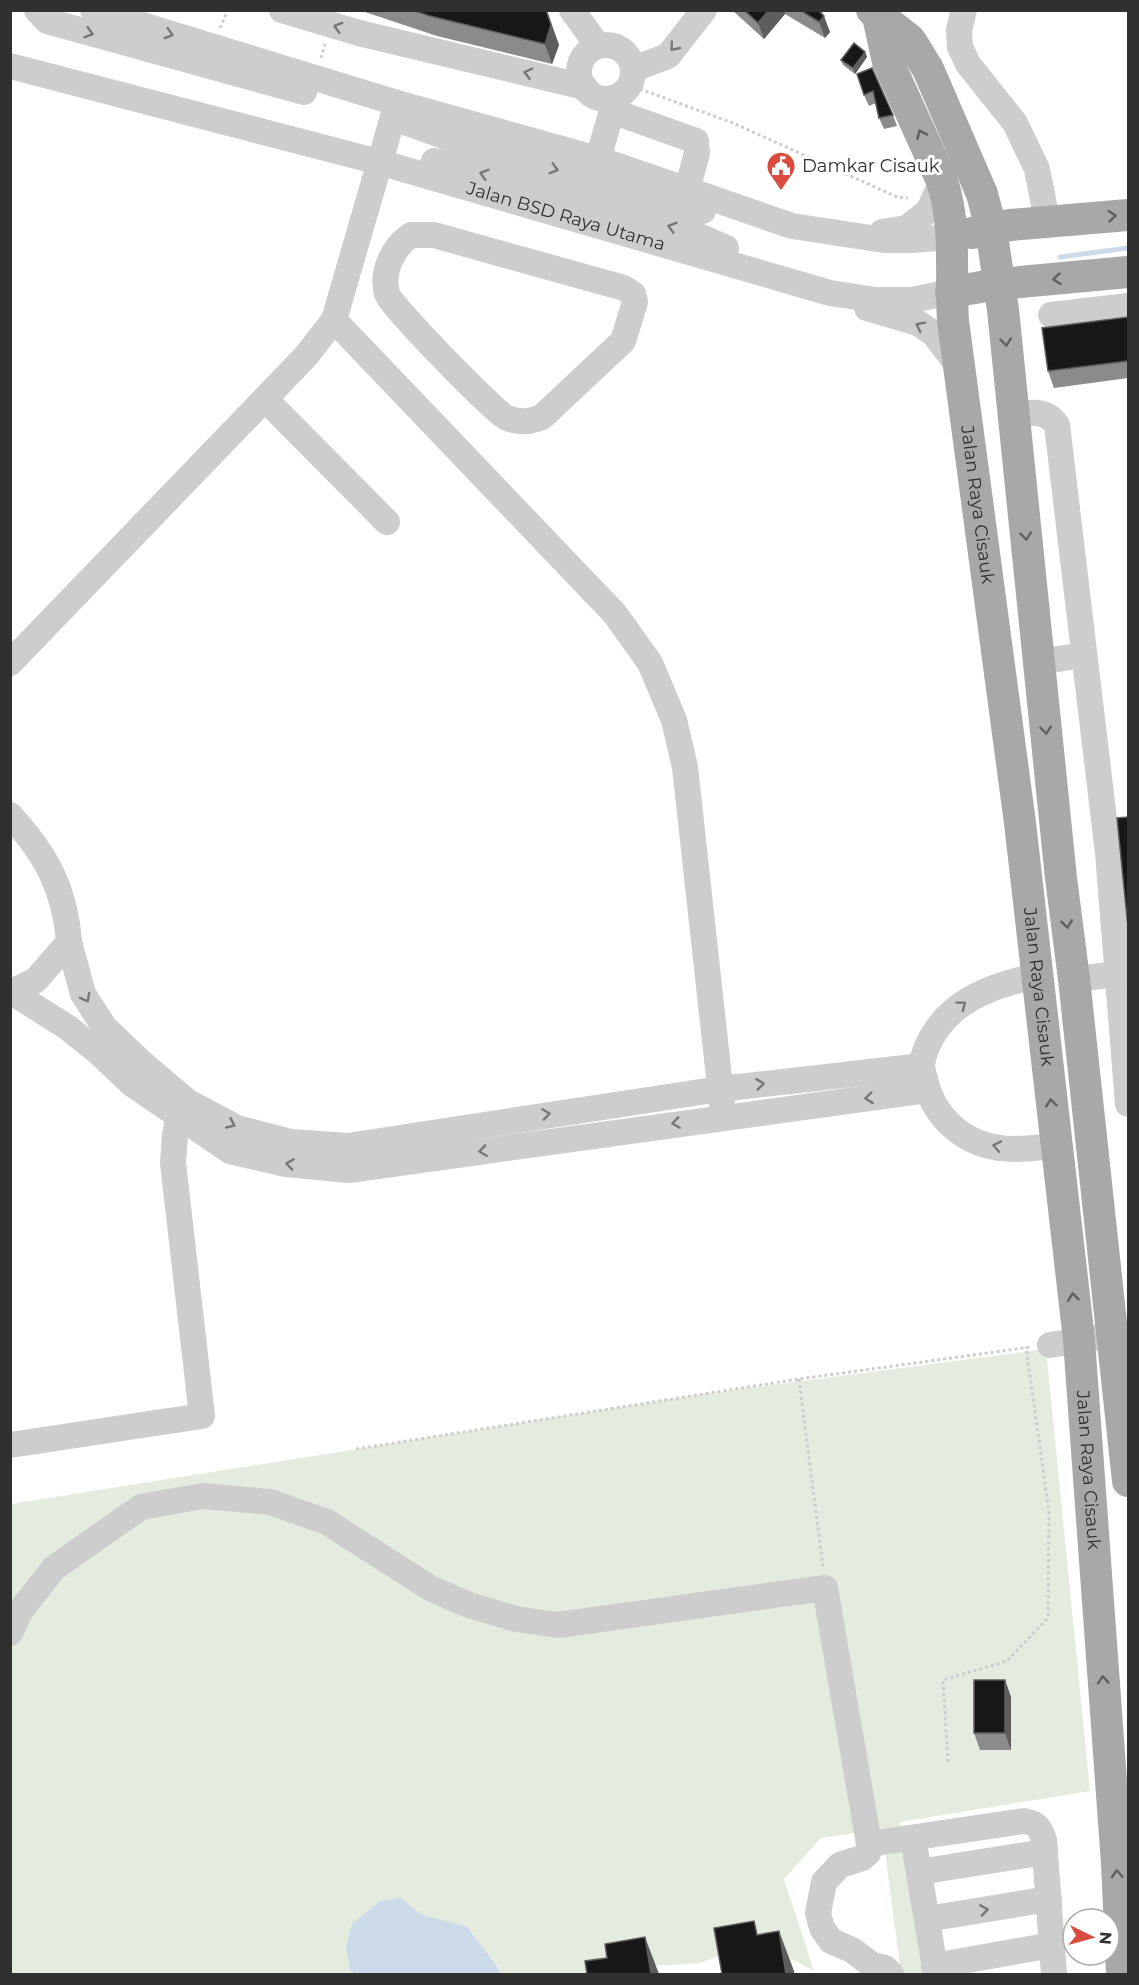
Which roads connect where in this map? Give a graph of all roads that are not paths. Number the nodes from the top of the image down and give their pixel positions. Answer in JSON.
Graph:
{"nodes":[{"id":1,"x":37,"y":10,"type":"edge"},
{"id":2,"x":93,"y":10,"type":"edge"},
{"id":3,"x":282,"y":10,"type":"edge"},
{"id":4,"x":572,"y":10,"type":"edge"},
{"id":5,"x":704,"y":10,"type":"edge"},
{"id":6,"x":964,"y":10,"type":"edge"},
{"id":7,"x":875,"y":13,"type":"edge"},
{"id":8,"x":598,"y":46,"type":"junction"},
{"id":9,"x":10,"y":66,"type":"edge"},
{"id":10,"x":585,"y":87,"type":"junction"},
{"id":11,"x":623,"y":91,"type":"junction"},
{"id":12,"x":386,"y":107,"type":"junction"},
{"id":13,"x":373,"y":159,"type":"junction"},
{"id":14,"x":598,"y":159,"type":"junction"},
{"id":15,"x":969,"y":163,"type":"junction"},
{"id":16,"x":687,"y":190,"type":"junction"},
{"id":17,"x":938,"y":190,"type":"junction"},
{"id":18,"x":1128,"y":215,"type":"edge"},
{"id":19,"x":1060,"y":218,"type":"junction"},
{"id":20,"x":792,"y":226,"type":"junction"},
{"id":21,"x":991,"y":228,"type":"junction"},
{"id":22,"x":858,"y":236,"type":"junction"},
{"id":23,"x":951,"y":237,"type":"junction"},
{"id":24,"x":354,"y":249,"type":"junction"},
{"id":25,"x":389,"y":263,"type":"junction"},
{"id":26,"x":1128,"y":272,"type":"edge"},
{"id":27,"x":999,"y":284,"type":"junction"},
{"id":28,"x":951,"y":292,"type":"junction"},
{"id":29,"x":830,"y":293,"type":"junction"},
{"id":30,"x":1128,"y":306,"type":"edge"},
{"id":31,"x":1051,"y":315,"type":"dead end"},
{"id":32,"x":334,"y":320,"type":"junction"},
{"id":33,"x":960,"y":368,"type":"junction"},
{"id":34,"x":265,"y":399,"type":"junction"},
{"id":35,"x":1013,"y":416,"type":"junction"},
{"id":36,"x":387,"y":522,"type":"dead end"},
{"id":37,"x":1083,"y":655,"type":"junction"},
{"id":38,"x":1039,"y":662,"type":"junction"},
{"id":39,"x":10,"y":663,"type":"edge"},
{"id":40,"x":10,"y":814,"type":"edge"},
{"id":41,"x":69,"y":942,"type":"junction"},
{"id":42,"x":1118,"y":974,"type":"junction"},
{"id":43,"x":1038,"y":975,"type":"junction"},
{"id":44,"x":1074,"y":979,"type":"junction"},
{"id":45,"x":11,"y":993,"type":"edge"},
{"id":46,"x":925,"y":1078,"type":"junction"},
{"id":47,"x":720,"y":1089,"type":"junction"},
{"id":48,"x":1128,"y":1104,"type":"edge"},
{"id":49,"x":179,"y":1116,"type":"junction"},
{"id":50,"x":723,"y":1117,"type":"junction"},
{"id":51,"x":1056,"y":1146,"type":"junction"},
{"id":52,"x":1117,"y":1317,"type":"edge"},
{"id":53,"x":1052,"y":1344,"type":"junction"},
{"id":54,"x":10,"y":1445,"type":"edge"},
{"id":55,"x":1128,"y":1481,"type":"edge"},
{"id":56,"x":10,"y":1633,"type":"edge"},
{"id":57,"x":913,"y":1838,"type":"junction"},
{"id":58,"x":869,"y":1844,"type":"junction"},
{"id":59,"x":1045,"y":1851,"type":"junction"},
{"id":60,"x":919,"y":1872,"type":"junction"},
{"id":61,"x":1049,"y":1899,"type":"junction"},
{"id":62,"x":927,"y":1919,"type":"junction"},
{"id":63,"x":1052,"y":1945,"type":"junction"},
{"id":64,"x":935,"y":1970,"type":"edge"},
{"id":65,"x":878,"y":1971,"type":"edge"},
{"id":66,"x":1054,"y":1974,"type":"edge"},
{"id":67,"x":1122,"y":1974,"type":"edge"}],
"edges":[{"from":1,"to":12,"type":"street","one_way":true},
{"from":2,"to":12,"type":"street","one_way":true},
{"from":10,"to":3,"type":"street","one_way":true},
{"from":4,"to":8,"type":"street"},
{"from":5,"to":11,"type":"street","one_way":true},
{"from":6,"to":19,"type":"street"},
{"from":7,"to":15,"type":"main road","name":"Jalan Raya Cisauk"},
{"from":17,"to":7,"type":"main road","name":"Jalan Raya Cisauk","one_way":true},
{"from":8,"to":10,"type":"street"},
{"from":8,"to":11,"type":"street"},
{"from":9,"to":13,"type":"street"},
{"from":10,"to":11,"type":"street"},
{"from":11,"to":14,"type":"street"},
{"from":11,"to":16,"type":"street"},
{"from":12,"to":13,"type":"street"},
{"from":12,"to":14,"type":"street"},
{"from":12,"to":20,"type":"street","one_way":true},
{"from":13,"to":24,"type":"street"},
{"from":29,"to":13,"type":"street","one_way":true},
{"from":14,"to":16,"type":"street"},
{"from":15,"to":19,"type":"main road"},
{"from":15,"to":21,"type":"main road","name":"Jalan Raya Cisauk"},
{"from":16,"to":20,"type":"street"},
{"from":17,"to":22,"type":"street"},
{"from":17,"to":23,"type":"main road","name":"Jalan Raya Cisauk"},
{"from":19,"to":18,"type":"main road","one_way":true},
{"from":19,"to":21,"type":"main road"},
{"from":20,"to":22,"type":"street"},
{"from":21,"to":23,"type":"main road"},
{"from":21,"to":27,"type":"main road","name":"Jalan Raya Cisauk"},
{"from":22,"to":23,"type":"street"},
{"from":23,"to":28,"type":"main road","name":"Jalan Raya Cisauk"},
{"from":24,"to":25,"type":"street"},
{"from":24,"to":32,"type":"street"},
{"from":25,"to":25,"type":"street"},
{"from":26,"to":27,"type":"main road","one_way":true},
{"from":27,"to":28,"type":"main road"},
{"from":27,"to":35,"type":"main road","name":"Jalan Raya Cisauk","one_way":true},
{"from":28,"to":29,"type":"street"},
{"from":28,"to":33,"type":"main road","name":"Jalan Raya Cisauk"},
{"from":33,"to":29,"type":"street","one_way":true},
{"from":30,"to":31,"type":"street"},
{"from":32,"to":34,"type":"street"},
{"from":32,"to":47,"type":"street"},
{"from":33,"to":43,"type":"main road","name":"Jalan Raya Cisauk"},
{"from":34,"to":36,"type":"street"},
{"from":34,"to":39,"type":"street"},
{"from":35,"to":37,"type":"street"},
{"from":35,"to":38,"type":"main road","name":"Jalan Raya Cisauk","one_way":true},
{"from":37,"to":38,"type":"street"},
{"from":37,"to":42,"type":"street"},
{"from":38,"to":44,"type":"main road","name":"Jalan Raya Cisauk","one_way":true},
{"from":40,"to":41,"type":"street"},
{"from":41,"to":45,"type":"street"},
{"from":41,"to":47,"type":"street","one_way":true},
{"from":42,"to":44,"type":"street"},
{"from":42,"to":48,"type":"street"},
{"from":46,"to":43,"type":"street","one_way":true},
{"from":51,"to":43,"type":"main road","name":"Jalan Raya Cisauk","one_way":true},
{"from":44,"to":52,"type":"main road","name":"Jalan Raya Cisauk"},
{"from":45,"to":49,"type":"street"},
{"from":47,"to":46,"type":"street","one_way":true},
{"from":46,"to":50,"type":"street","one_way":true},
{"from":51,"to":46,"type":"street","one_way":true},
{"from":47,"to":50,"type":"street"},
{"from":50,"to":49,"type":"street","one_way":true},
{"from":49,"to":54,"type":"street"},
{"from":53,"to":51,"type":"main road","name":"Jalan Raya Cisauk","one_way":true},
{"from":52,"to":53,"type":"street"},
{"from":52,"to":55,"type":"main road","name":"Jalan Raya Cisauk"},
{"from":67,"to":53,"type":"main road","name":"Jalan Raya Cisauk","one_way":true},
{"from":56,"to":58,"type":"street"},
{"from":57,"to":58,"type":"street"},
{"from":57,"to":59,"type":"street"},
{"from":57,"to":60,"type":"street"},
{"from":58,"to":65,"type":"street"},
{"from":59,"to":60,"type":"street"},
{"from":59,"to":61,"type":"street"},
{"from":60,"to":62,"type":"street"},
{"from":62,"to":61,"type":"street","one_way":true},
{"from":61,"to":63,"type":"street"},
{"from":62,"to":64,"type":"street"},
{"from":63,"to":64,"type":"street"},
{"from":63,"to":66,"type":"street"}]}
